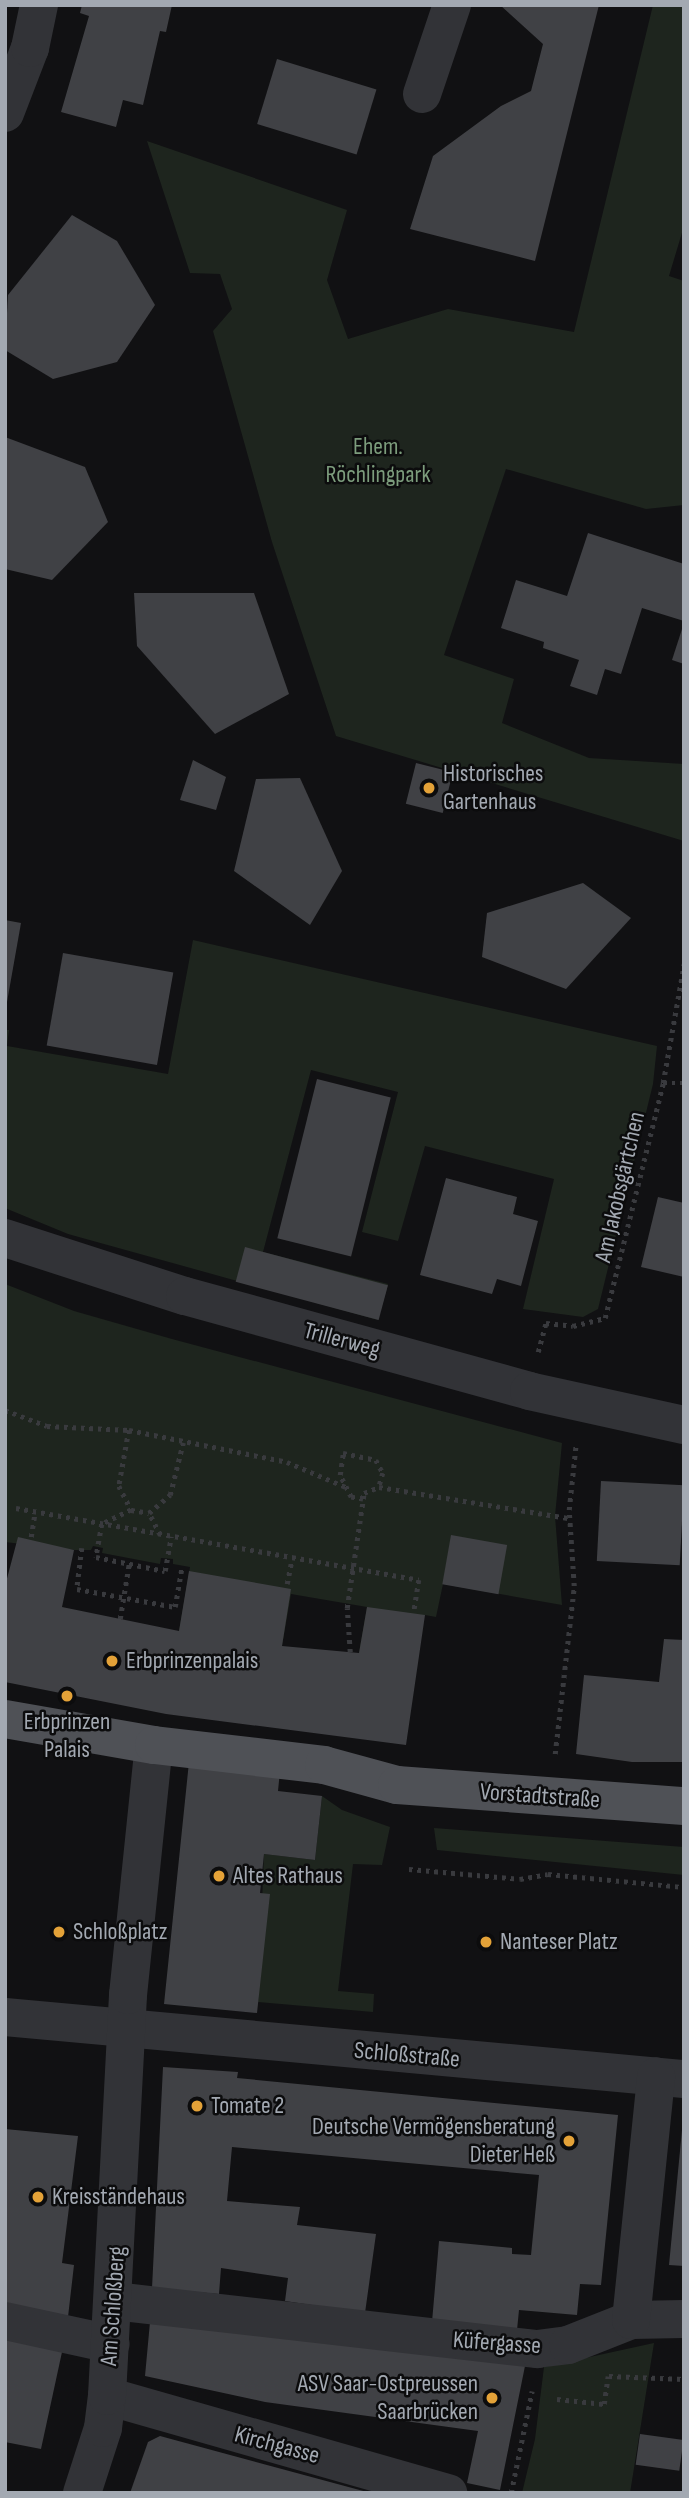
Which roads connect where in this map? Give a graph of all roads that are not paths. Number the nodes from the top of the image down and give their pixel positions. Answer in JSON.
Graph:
{"nodes":[{"id":1,"x":39,"y":5,"type":"edge"},
{"id":2,"x":452,"y":5,"type":"edge"},
{"id":3,"x":422,"y":94,"type":"dead end"},
{"id":4,"x":5,"y":114,"type":"edge"},
{"id":5,"x":5,"y":1238,"type":"edge"},
{"id":6,"x":684,"y":1425,"type":"edge"},
{"id":7,"x":5,"y":1719,"type":"edge"},
{"id":8,"x":153,"y":1757,"type":"junction"},
{"id":9,"x":684,"y":1806,"type":"edge"},
{"id":10,"x":5,"y":2017,"type":"edge"},
{"id":11,"x":130,"y":2031,"type":"junction"},
{"id":12,"x":670,"y":2078,"type":"edge"},
{"id":13,"x":114,"y":2301,"type":"junction"},
{"id":14,"x":684,"y":2319,"type":"edge"},
{"id":15,"x":631,"y":2320,"type":"junction"},
{"id":16,"x":5,"y":2321,"type":"edge"},
{"id":17,"x":111,"y":2344,"type":"junction"},
{"id":18,"x":107,"y":2396,"type":"junction"},
{"id":19,"x":82,"y":2493,"type":"edge"},
{"id":20,"x":448,"y":2493,"type":"edge"}],
"edges":[{"from":1,"to":4,"type":"street"},
{"from":2,"to":3,"type":"street"},
{"from":5,"to":6,"type":"street","name":"Trillerweg"},
{"from":7,"to":8,"type":"main road"},
{"from":8,"to":9,"type":"main road","name":"Vorstadtstraße"},
{"from":8,"to":11,"type":"street"},
{"from":10,"to":11,"type":"street"},
{"from":11,"to":12,"type":"street","name":"Schloßstraße"},
{"from":11,"to":13,"type":"street","name":"Am Schloßberg"},
{"from":12,"to":15,"type":"street"},
{"from":13,"to":15,"type":"street","name":"Küfergasse"},
{"from":13,"to":17,"type":"street","name":"Am Schloßberg"},
{"from":14,"to":15,"type":"street"},
{"from":16,"to":17,"type":"street"},
{"from":17,"to":18,"type":"street","name":"Am Schloßberg"},
{"from":18,"to":19,"type":"street","name":"Am Schloßberg"},
{"from":18,"to":20,"type":"street","name":"Kirchgasse"}]}
